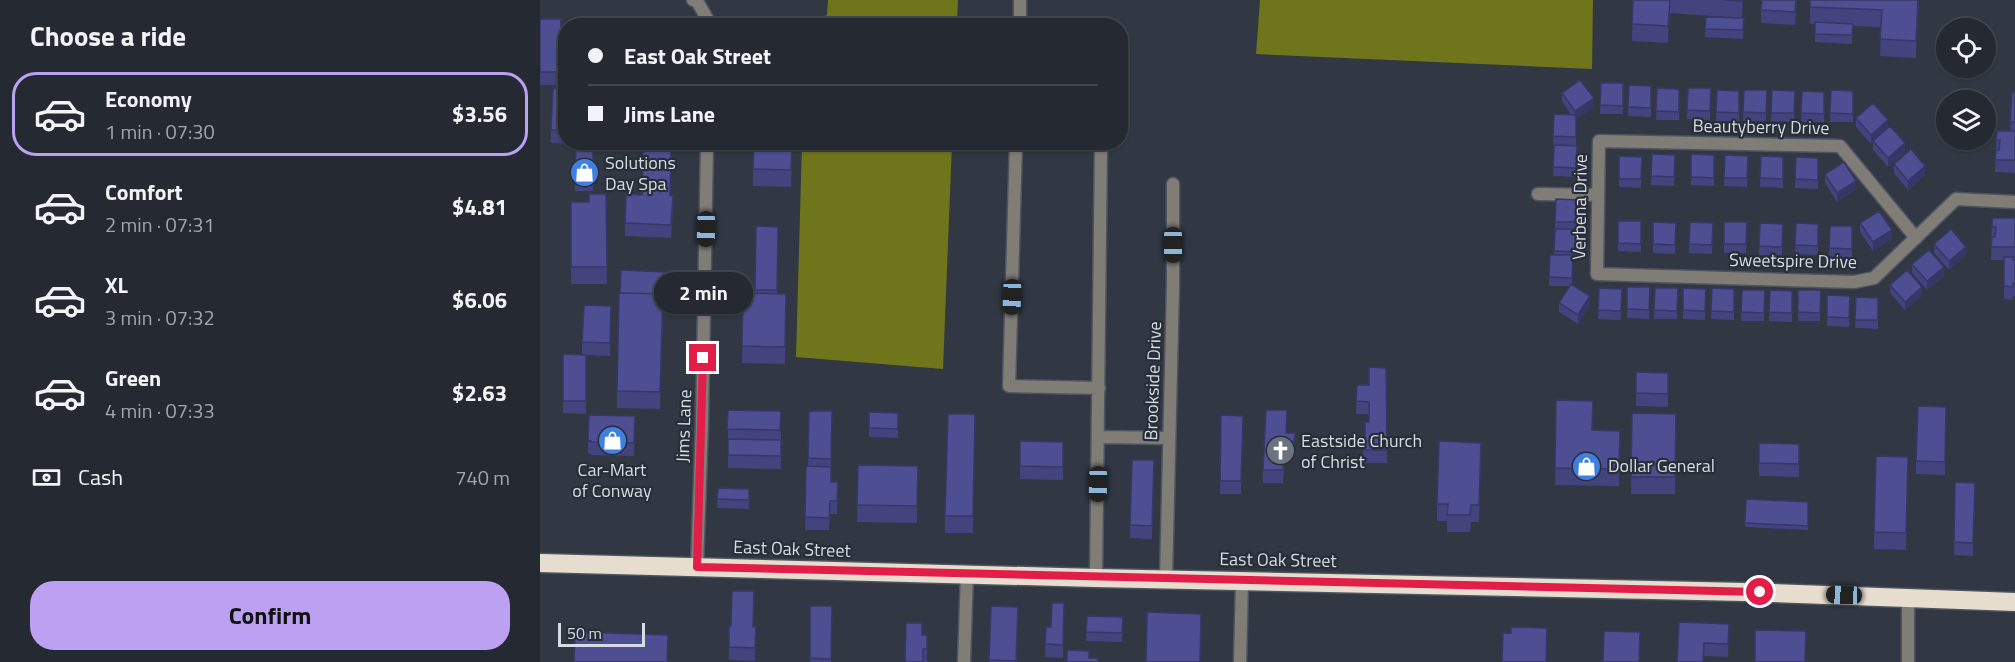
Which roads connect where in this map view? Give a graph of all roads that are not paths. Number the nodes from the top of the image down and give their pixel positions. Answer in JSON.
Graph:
{"nodes":[{"id":1,"x":1020,"y":0,"type":"edge"},
{"id":2,"x":695,"y":1,"type":"edge"},
{"id":3,"x":707,"y":18,"type":"edge"},
{"id":4,"x":1020,"y":18,"type":"edge"},
{"id":5,"x":1599,"y":141,"type":"joint"},
{"id":6,"x":707,"y":150,"type":"edge"},
{"id":7,"x":1016,"y":150,"type":"edge"},
{"id":8,"x":1101,"y":150,"type":"edge"},
{"id":9,"x":1173,"y":184,"type":"dead end"},
{"id":10,"x":1538,"y":194,"type":"dead end"},
{"id":11,"x":1598,"y":195,"type":"junction"},
{"id":12,"x":2015,"y":202,"type":"edge"},
{"id":13,"x":1916,"y":238,"type":"junction"},
{"id":14,"x":1597,"y":274,"type":"joint"},
{"id":15,"x":1099,"y":388,"type":"junction"},
{"id":16,"x":1099,"y":437,"type":"junction"},
{"id":17,"x":1169,"y":438,"type":"junction"},
{"id":18,"x":540,"y":563,"type":"edge"},
{"id":19,"x":697,"y":567,"type":"junction"},
{"id":20,"x":967,"y":574,"type":"junction"},
{"id":21,"x":1096,"y":578,"type":"junction"},
{"id":22,"x":1166,"y":579,"type":"junction"},
{"id":23,"x":1242,"y":580,"type":"junction"},
{"id":24,"x":1908,"y":598,"type":"junction"},
{"id":25,"x":2015,"y":602,"type":"edge"},
{"id":26,"x":964,"y":662,"type":"edge"},
{"id":27,"x":1240,"y":662,"type":"edge"},
{"id":28,"x":1908,"y":662,"type":"edge"}],
"edges":[{"from":1,"to":4,"type":"street"},
{"from":2,"to":3,"type":"street"},
{"from":5,"to":11,"type":"street","name":"Verbena Drive"},
{"from":5,"to":13,"type":"street","name":"Beautyberry Drive"},
{"from":6,"to":19,"type":"street","name":"Jims Lane"},
{"from":7,"to":15,"type":"street"},
{"from":8,"to":15,"type":"street"},
{"from":9,"to":17,"type":"street","name":"Brookside Drive"},
{"from":10,"to":11,"type":"street"},
{"from":11,"to":14,"type":"street","name":"Verbena Drive"},
{"from":12,"to":13,"type":"street","name":"Sweetspire Drive"},
{"from":13,"to":14,"type":"street","name":"Sweetspire Drive"},
{"from":15,"to":16,"type":"street"},
{"from":16,"to":17,"type":"street"},
{"from":16,"to":21,"type":"street"},
{"from":17,"to":22,"type":"street","name":"Brookside Drive"},
{"from":18,"to":19,"type":"highway","name":"East Oak Street"},
{"from":19,"to":20,"type":"highway","name":"East Oak Street"},
{"from":20,"to":21,"type":"highway","name":"East Oak Street"},
{"from":20,"to":26,"type":"street"},
{"from":21,"to":22,"type":"highway","name":"East Oak Street"},
{"from":22,"to":23,"type":"highway","name":"East Oak Street"},
{"from":23,"to":24,"type":"highway","name":"East Oak Street"},
{"from":23,"to":27,"type":"street"},
{"from":24,"to":25,"type":"highway","name":"East Oak Street"},
{"from":24,"to":28,"type":"street"}]}
